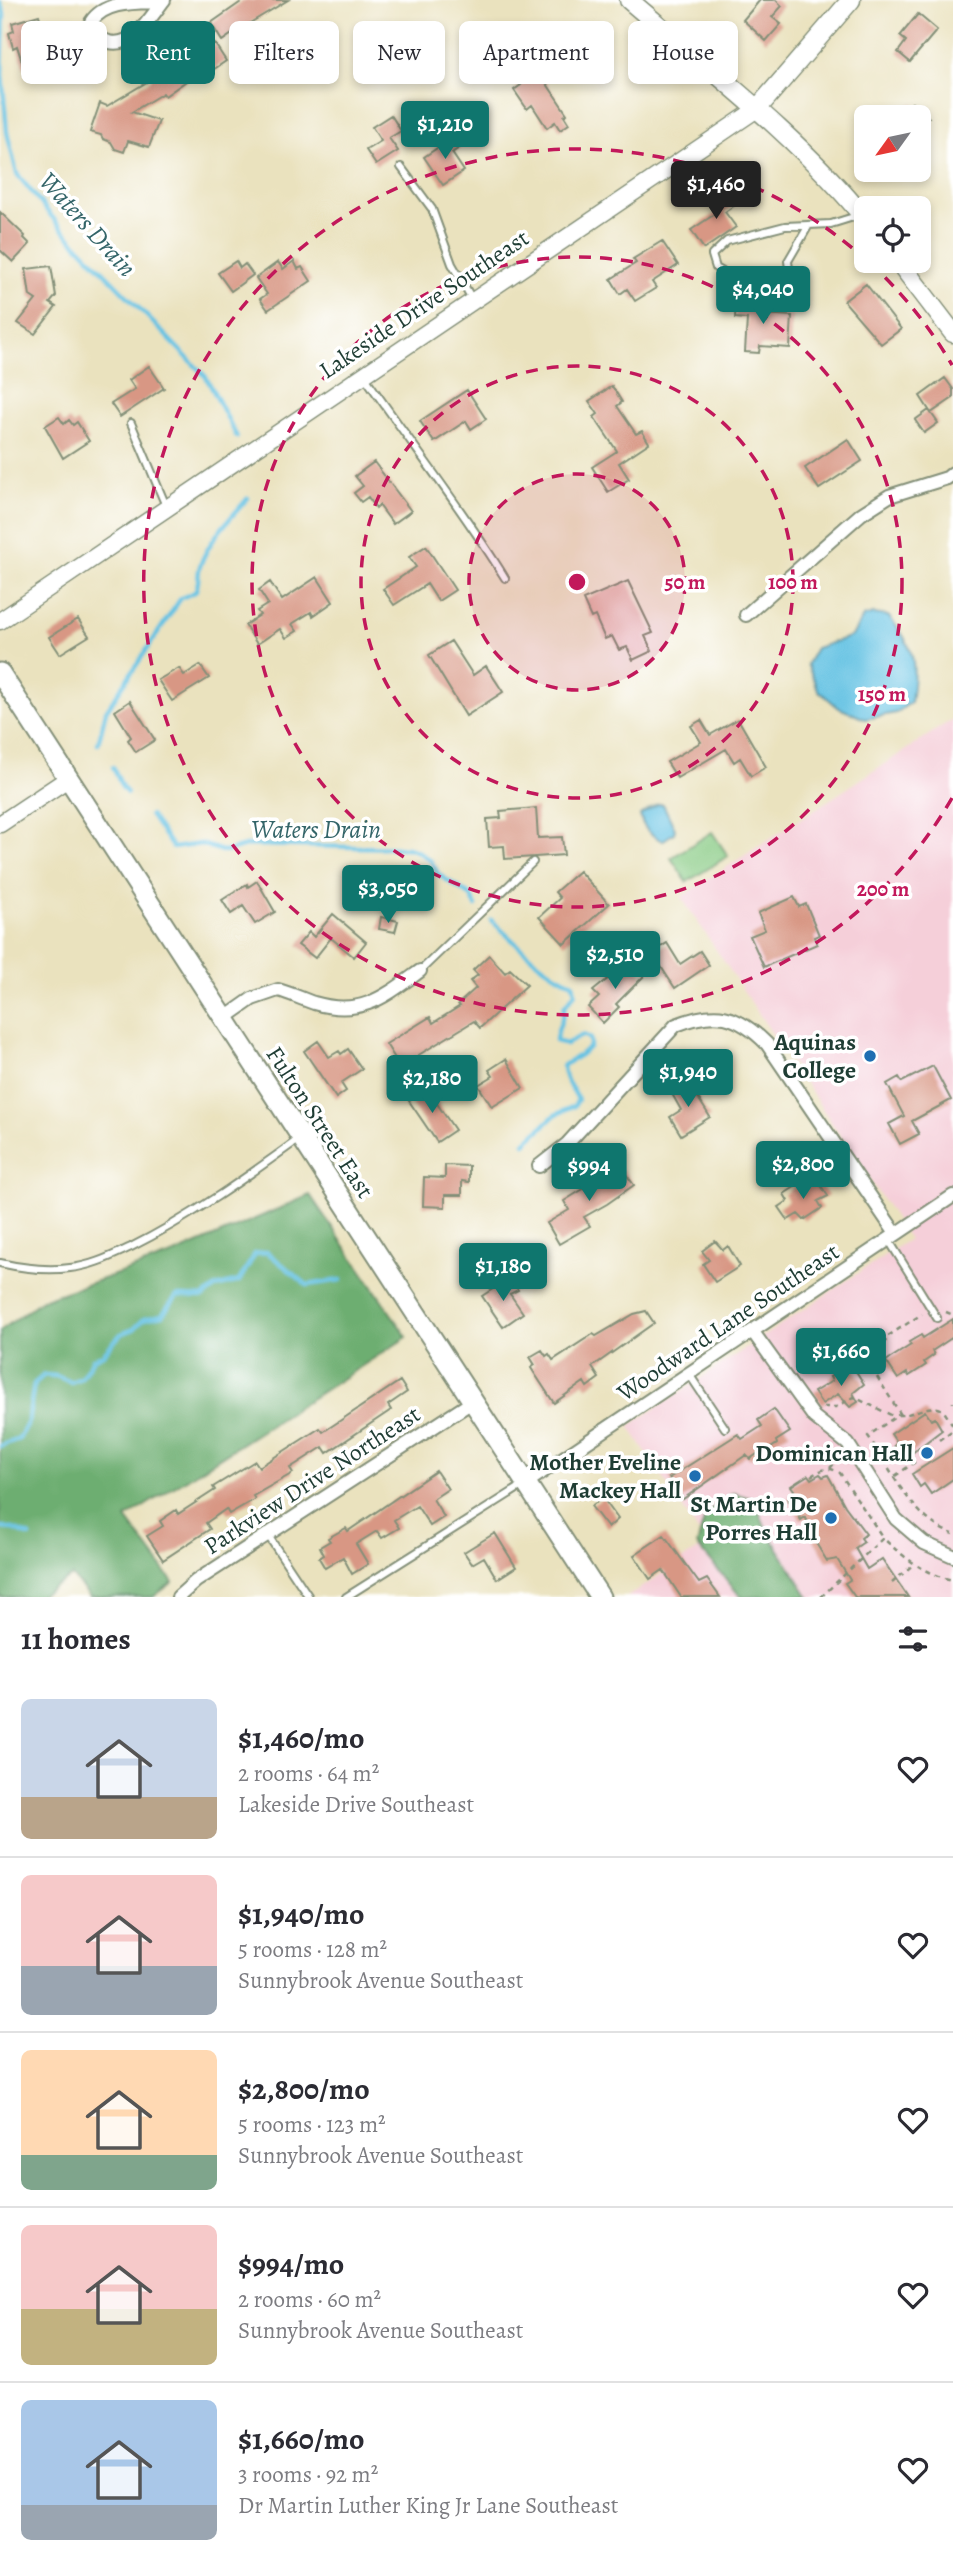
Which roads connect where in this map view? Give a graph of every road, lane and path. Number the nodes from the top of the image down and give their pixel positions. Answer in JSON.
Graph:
{"nodes":[{"id":1,"x":629,"y":0,"type":"edge"},
{"id":2,"x":851,"y":0,"type":"edge"},
{"id":3,"x":163,"y":1,"type":"edge"},
{"id":4,"x":757,"y":109,"type":"junction"},
{"id":5,"x":401,"y":166,"type":"dead end"},
{"id":6,"x":854,"y":205,"type":"edge"},
{"id":7,"x":854,"y":219,"type":"edge"},
{"id":8,"x":809,"y":225,"type":"junction"},
{"id":9,"x":907,"y":273,"type":"edge"},
{"id":10,"x":473,"y":300,"type":"junction"},
{"id":11,"x":953,"y":333,"type":"edge"},
{"id":12,"x":363,"y":375,"type":"junction"},
{"id":13,"x":131,"y":423,"type":"dead end"},
{"id":14,"x":953,"y":473,"type":"edge"},
{"id":15,"x":167,"y":507,"type":"junction"},
{"id":16,"x":505,"y":578,"type":"dead end"},
{"id":17,"x":746,"y":615,"type":"dead end"},
{"id":18,"x":0,"y":621,"type":"edge"},
{"id":19,"x":0,"y":673,"type":"edge"},
{"id":20,"x":69,"y":778,"type":"junction"},
{"id":21,"x":0,"y":824,"type":"edge"},
{"id":22,"x":534,"y":862,"type":"dead end"},
{"id":23,"x":420,"y":971,"type":"joint"},
{"id":24,"x":225,"y":1018,"type":"junction"},
{"id":25,"x":301,"y":1138,"type":"junction"},
{"id":26,"x":539,"y":1166,"type":"dead end"},
{"id":27,"x":953,"y":1196,"type":"edge"},
{"id":28,"x":892,"y":1237,"type":"junction"},
{"id":29,"x":0,"y":1263,"type":"edge"},
{"id":30,"x":931,"y":1308,"type":"junction"},
{"id":31,"x":953,"y":1315,"type":"edge"},
{"id":32,"x":937,"y":1318,"type":"dead end"},
{"id":33,"x":753,"y":1332,"type":"junction"},
{"id":34,"x":689,"y":1374,"type":"junction"},
{"id":35,"x":472,"y":1402,"type":"junction"},
{"id":36,"x":808,"y":1410,"type":"junction"},
{"id":37,"x":901,"y":1415,"type":"junction"},
{"id":38,"x":895,"y":1417,"type":"junction"},
{"id":39,"x":953,"y":1425,"type":"edge"},
{"id":40,"x":725,"y":1428,"type":"dead end"},
{"id":41,"x":953,"y":1430,"type":"edge"},
{"id":42,"x":939,"y":1440,"type":"dead end"},
{"id":43,"x":915,"y":1462,"type":"dead end"},
{"id":44,"x":811,"y":1476,"type":"dead end"},
{"id":45,"x":895,"y":1476,"type":"junction"},
{"id":46,"x":526,"y":1483,"type":"junction"},
{"id":47,"x":267,"y":1534,"type":"junction"},
{"id":48,"x":953,"y":1534,"type":"edge"},
{"id":49,"x":883,"y":1538,"type":"junction"},
{"id":50,"x":953,"y":1556,"type":"edge"},
{"id":51,"x":914,"y":1564,"type":"junction"},
{"id":52,"x":953,"y":1580,"type":"edge"},
{"id":53,"x":892,"y":1583,"type":"dead end"},
{"id":54,"x":178,"y":1597,"type":"edge"},
{"id":55,"x":309,"y":1597,"type":"edge"},
{"id":56,"x":346,"y":1597,"type":"edge"},
{"id":57,"x":600,"y":1597,"type":"edge"},
{"id":58,"x":821,"y":1597,"type":"edge"}],
"edges":[{"from":1,"to":4,"type":"main road"},
{"from":2,"to":4,"type":"main road","name":"Lakeside Drive Southeast"},
{"from":3,"to":3,"type":"street"},
{"from":4,"to":6,"type":"main road"},
{"from":4,"to":10,"type":"street","name":"Lakeside Drive Southeast"},
{"from":5,"to":10,"type":"lane"},
{"from":7,"to":8,"type":"lane"},
{"from":8,"to":8,"type":"lane"},
{"from":9,"to":11,"type":"main road"},
{"from":10,"to":12,"type":"street","name":"Lakeside Drive Southeast"},
{"from":12,"to":15,"type":"street","name":"Lakeside Drive Southeast"},
{"from":12,"to":16,"type":"lane"},
{"from":13,"to":15,"type":"lane"},
{"from":14,"to":17,"type":"street"},
{"from":15,"to":18,"type":"street","name":"Lakeside Drive Southeast"},
{"from":19,"to":20,"type":"main road","name":"Fulton Street East"},
{"from":20,"to":21,"type":"street"},
{"from":20,"to":24,"type":"main road","name":"Fulton Street East"},
{"from":22,"to":23,"type":"lane"},
{"from":23,"to":24,"type":"street"},
{"from":24,"to":25,"type":"main road","name":"Fulton Street East"},
{"from":25,"to":29,"type":"lane"},
{"from":25,"to":35,"type":"main road","name":"Fulton Street East"},
{"from":26,"to":28,"type":"street"},
{"from":27,"to":28,"type":"street","name":"Woodward Lane Southeast"},
{"from":28,"to":30,"type":"lane"},
{"from":28,"to":33,"type":"street","name":"Woodward Lane Southeast"},
{"from":30,"to":31,"type":"path"},
{"from":30,"to":32,"type":"lane"},
{"from":30,"to":37,"type":"path"},
{"from":33,"to":34,"type":"street","name":"Woodward Lane Southeast"},
{"from":33,"to":36,"type":"street"},
{"from":34,"to":40,"type":"lane"},
{"from":34,"to":46,"type":"street","name":"Woodward Lane Southeast"},
{"from":35,"to":46,"type":"main road","name":"Fulton Street East"},
{"from":35,"to":47,"type":"street","name":"Parkview Drive Northeast"},
{"from":36,"to":38,"type":"path"},
{"from":36,"to":50,"type":"street"},
{"from":37,"to":38,"type":"path"},
{"from":37,"to":39,"type":"path"},
{"from":38,"to":45,"type":"path"},
{"from":41,"to":42,"type":"path"},
{"from":43,"to":45,"type":"path"},
{"from":44,"to":49,"type":"path"},
{"from":45,"to":48,"type":"path"},
{"from":46,"to":56,"type":"lane"},
{"from":46,"to":57,"type":"main road","name":"Fulton Street East"},
{"from":47,"to":54,"type":"street","name":"Parkview Drive Northeast"},
{"from":47,"to":55,"type":"lane"},
{"from":49,"to":51,"type":"path"},
{"from":49,"to":58,"type":"path"},
{"from":51,"to":52,"type":"path"},
{"from":51,"to":53,"type":"path"}]}
